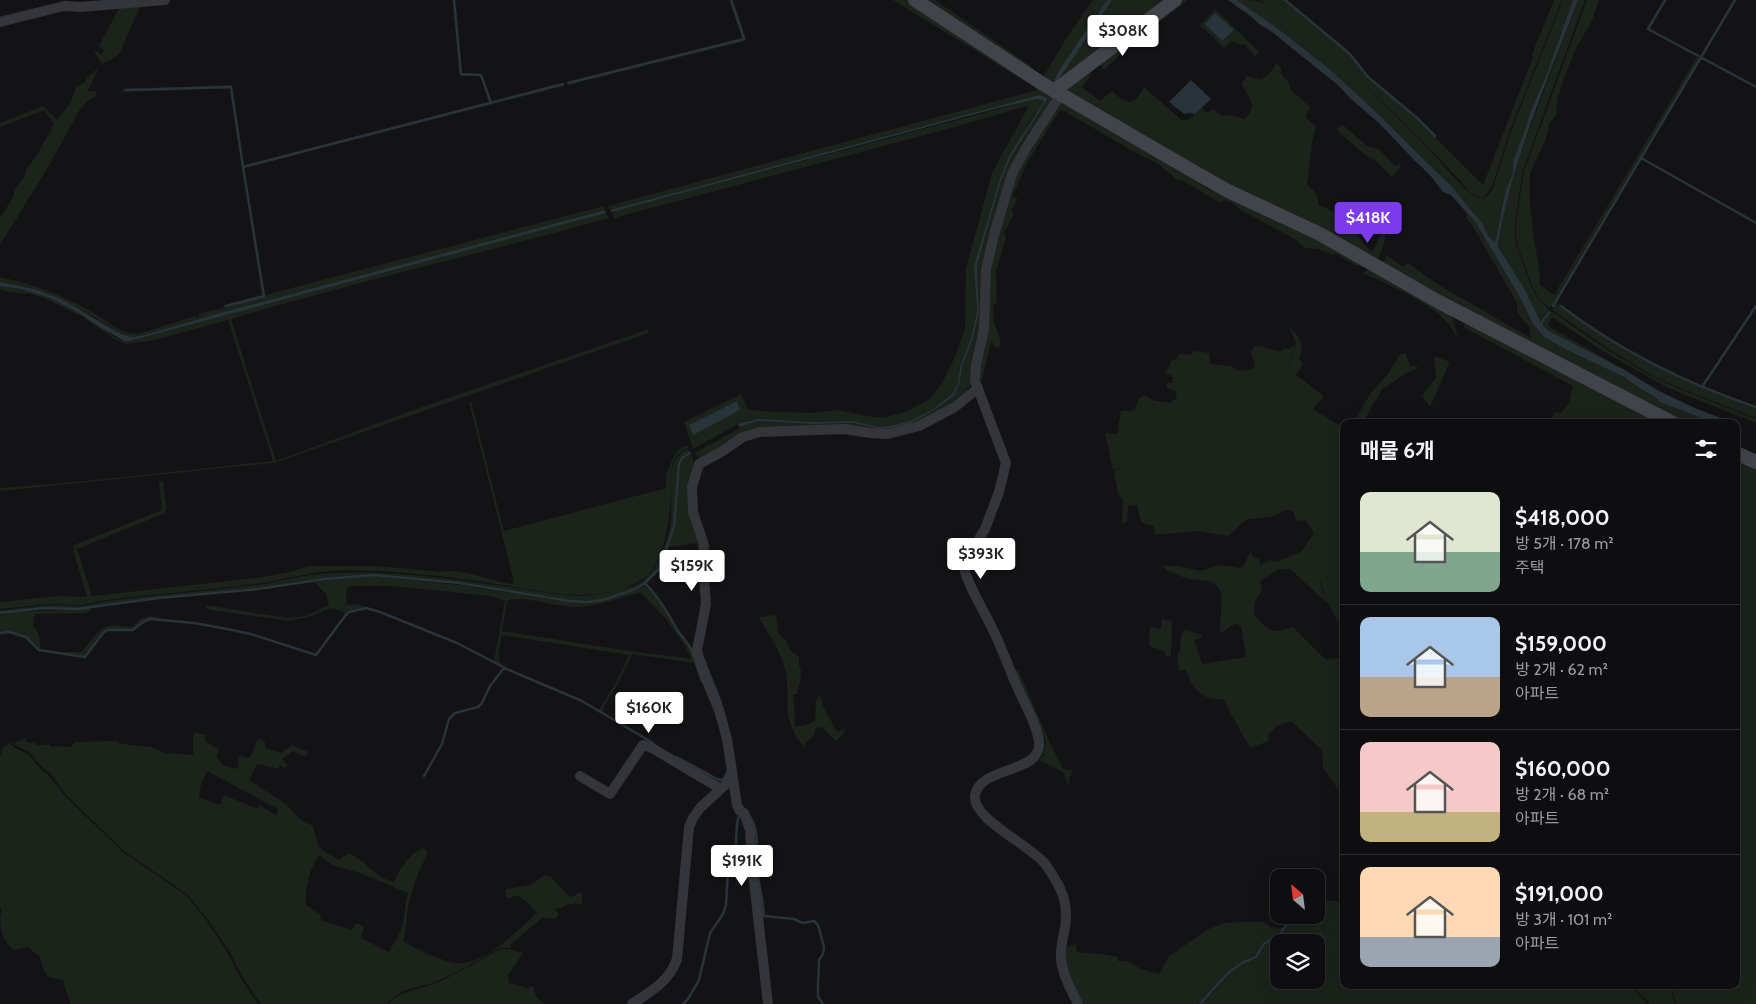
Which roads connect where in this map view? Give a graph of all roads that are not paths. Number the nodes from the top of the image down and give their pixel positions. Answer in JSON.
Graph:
{"nodes":[{"id":1,"x":165,"y":0,"type":"edge"},
{"id":2,"x":915,"y":0,"type":"edge"},
{"id":3,"x":1174,"y":0,"type":"edge"},
{"id":4,"x":0,"y":22,"type":"edge"},
{"id":5,"x":1053,"y":90,"type":"junction"},
{"id":6,"x":978,"y":388,"type":"junction"},
{"id":7,"x":1665,"y":419,"type":"edge"},
{"id":8,"x":1740,"y":455,"type":"edge"},
{"id":9,"x":1756,"y":462,"type":"edge"},
{"id":10,"x":732,"y":771,"type":"junction"},
{"id":11,"x":580,"y":776,"type":"dead end"},
{"id":12,"x":721,"y":789,"type":"junction"},
{"id":13,"x":632,"y":1004,"type":"edge"},
{"id":14,"x":768,"y":1004,"type":"edge"},
{"id":15,"x":1078,"y":1004,"type":"edge"}],
"edges":[{"from":1,"to":4,"type":"street"},
{"from":2,"to":5,"type":"main road"},
{"from":3,"to":5,"type":"main road"},
{"from":5,"to":6,"type":"street"},
{"from":5,"to":7,"type":"main road"},
{"from":6,"to":10,"type":"street"},
{"from":6,"to":15,"type":"street"},
{"from":8,"to":9,"type":"main road"},
{"from":10,"to":12,"type":"street"},
{"from":10,"to":14,"type":"street"},
{"from":11,"to":12,"type":"street"},
{"from":12,"to":13,"type":"street"}]}
